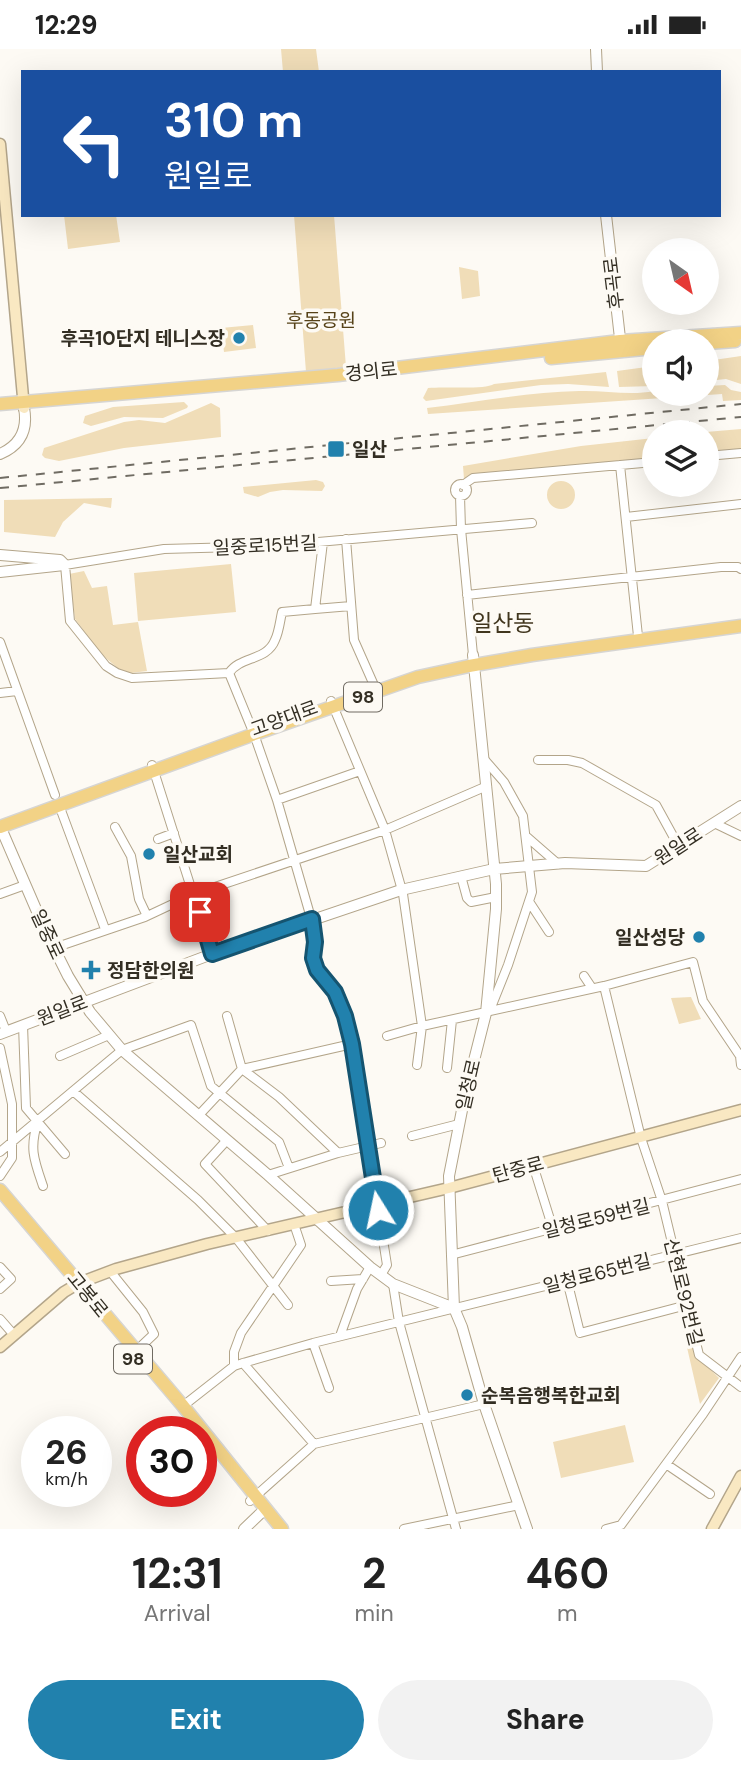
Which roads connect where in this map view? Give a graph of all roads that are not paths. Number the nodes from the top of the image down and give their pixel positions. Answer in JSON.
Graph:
{"nodes":[{"id":1,"x":596,"y":49,"type":"edge"},
{"id":2,"x":597,"y":70,"type":"edge"},
{"id":3,"x":0,"y":144,"type":"edge"},
{"id":4,"x":606,"y":217,"type":"edge"},
{"id":5,"x":741,"y":333,"type":"edge"},
{"id":6,"x":741,"y":341,"type":"edge"},
{"id":7,"x":719,"y":342,"type":"edge"},
{"id":8,"x":621,"y":347,"type":"junction"},
{"id":9,"x":642,"y":348,"type":"edge"},
{"id":10,"x":0,"y":404,"type":"edge"},
{"id":11,"x":24,"y":405,"type":"junction"},
{"id":12,"x":0,"y":411,"type":"edge"},
{"id":13,"x":741,"y":453,"type":"edge"},
{"id":14,"x":0,"y":454,"type":"edge"},
{"id":15,"x":719,"y":455,"type":"edge"},
{"id":16,"x":642,"y":463,"type":"edge"},
{"id":17,"x":620,"y":465,"type":"junction"},
{"id":18,"x":741,"y":504,"type":"edge"},
{"id":19,"x":626,"y":517,"type":"junction"},
{"id":20,"x":532,"y":523,"type":"dead end"},
{"id":21,"x":461,"y":530,"type":"junction"},
{"id":22,"x":346,"y":539,"type":"junction"},
{"id":23,"x":323,"y":542,"type":"junction"},
{"id":24,"x":0,"y":555,"type":"edge"},
{"id":25,"x":65,"y":565,"type":"junction"},
{"id":26,"x":741,"y":569,"type":"edge"},
{"id":27,"x":0,"y":572,"type":"edge"},
{"id":28,"x":632,"y":578,"type":"junction"},
{"id":29,"x":467,"y":595,"type":"junction"},
{"id":30,"x":351,"y":606,"type":"junction"},
{"id":31,"x":314,"y":609,"type":"junction"},
{"id":32,"x":741,"y":624,"type":"edge"},
{"id":33,"x":638,"y":636,"type":"junction"},
{"id":34,"x":0,"y":642,"type":"edge"},
{"id":35,"x":474,"y":660,"type":"junction"},
{"id":36,"x":229,"y":673,"type":"junction"},
{"id":37,"x":375,"y":689,"type":"junction"},
{"id":38,"x":17,"y":691,"type":"junction"},
{"id":39,"x":0,"y":693,"type":"edge"},
{"id":40,"x":332,"y":704,"type":"junction"},
{"id":41,"x":252,"y":729,"type":"junction"},
{"id":42,"x":484,"y":759,"type":"junction"},
{"id":43,"x":538,"y":760,"type":"dead end"},
{"id":44,"x":153,"y":768,"type":"junction"},
{"id":45,"x":360,"y":771,"type":"junction"},
{"id":46,"x":486,"y":786,"type":"junction"},
{"id":47,"x":57,"y":800,"type":"junction"},
{"id":48,"x":277,"y":800,"type":"junction"},
{"id":49,"x":741,"y":806,"type":"edge"},
{"id":50,"x":0,"y":820,"type":"edge"},
{"id":51,"x":714,"y":823,"type":"junction"},
{"id":52,"x":0,"y":827,"type":"edge"},
{"id":53,"x":115,"y":827,"type":"dead end"},
{"id":54,"x":384,"y":830,"type":"junction"},
{"id":55,"x":174,"y":833,"type":"junction"},
{"id":56,"x":741,"y":836,"type":"edge"},
{"id":57,"x":527,"y":837,"type":"junction"},
{"id":58,"x":158,"y":839,"type":"dead end"},
{"id":59,"x":678,"y":845,"type":"junction"},
{"id":60,"x":295,"y":862,"type":"junction"},
{"id":61,"x":558,"y":864,"type":"junction"},
{"id":62,"x":530,"y":866,"type":"junction"},
{"id":63,"x":494,"y":869,"type":"junction"},
{"id":64,"x":461,"y":876,"type":"junction"},
{"id":65,"x":25,"y":885,"type":"junction"},
{"id":66,"x":401,"y":890,"type":"junction"},
{"id":67,"x":0,"y":894,"type":"edge"},
{"id":68,"x":194,"y":894,"type":"junction"},
{"id":69,"x":496,"y":897,"type":"junction"},
{"id":70,"x":530,"y":903,"type":"junction"},
{"id":71,"x":147,"y":916,"type":"junction"},
{"id":72,"x":312,"y":919,"type":"junction"},
{"id":73,"x":105,"y":929,"type":"junction"},
{"id":74,"x":549,"y":932,"type":"dead end"},
{"id":75,"x":54,"y":949,"type":"junction"},
{"id":76,"x":212,"y":954,"type":"junction"},
{"id":77,"x":583,"y":976,"type":"dead end"},
{"id":78,"x":604,"y":986,"type":"junction"},
{"id":79,"x":592,"y":988,"type":"junction"},
{"id":80,"x":83,"y":1001,"type":"junction"},
{"id":81,"x":486,"y":1013,"type":"junction"},
{"id":82,"x":0,"y":1016,"type":"edge"},
{"id":83,"x":227,"y":1016,"type":"dead end"},
{"id":84,"x":452,"y":1020,"type":"junction"},
{"id":85,"x":23,"y":1025,"type":"junction"},
{"id":86,"x":422,"y":1026,"type":"junction"},
{"id":87,"x":3,"y":1033,"type":"edge"},
{"id":88,"x":109,"y":1035,"type":"junction"},
{"id":89,"x":387,"y":1036,"type":"dead end"},
{"id":90,"x":352,"y":1044,"type":"junction"},
{"id":91,"x":0,"y":1048,"type":"edge"},
{"id":92,"x":122,"y":1049,"type":"junction"},
{"id":93,"x":60,"y":1056,"type":"dead end"},
{"id":94,"x":417,"y":1065,"type":"dead end"},
{"id":95,"x":741,"y":1065,"type":"edge"},
{"id":96,"x":447,"y":1068,"type":"dead end"},
{"id":97,"x":242,"y":1069,"type":"junction"},
{"id":98,"x":73,"y":1091,"type":"junction"},
{"id":99,"x":220,"y":1092,"type":"junction"},
{"id":100,"x":12,"y":1104,"type":"junction"},
{"id":101,"x":26,"y":1108,"type":"junction"},
{"id":102,"x":741,"y":1110,"type":"edge"},
{"id":103,"x":199,"y":1115,"type":"junction"},
{"id":104,"x":38,"y":1121,"type":"junction"},
{"id":105,"x":459,"y":1124,"type":"junction"},
{"id":106,"x":412,"y":1136,"type":"dead end"},
{"id":107,"x":641,"y":1138,"type":"junction"},
{"id":108,"x":228,"y":1140,"type":"junction"},
{"id":109,"x":12,"y":1142,"type":"junction"},
{"id":110,"x":381,"y":1143,"type":"dead end"},
{"id":111,"x":367,"y":1146,"type":"junction"},
{"id":112,"x":0,"y":1152,"type":"edge"},
{"id":113,"x":338,"y":1153,"type":"junction"},
{"id":114,"x":65,"y":1154,"type":"dead end"},
{"id":115,"x":533,"y":1165,"type":"junction"},
{"id":116,"x":289,"y":1168,"type":"junction"},
{"id":117,"x":268,"y":1175,"type":"junction"},
{"id":118,"x":0,"y":1176,"type":"edge"},
{"id":119,"x":741,"y":1179,"type":"edge"},
{"id":120,"x":43,"y":1186,"type":"dead end"},
{"id":121,"x":449,"y":1188,"type":"junction"},
{"id":122,"x":0,"y":1190,"type":"edge"},
{"id":123,"x":662,"y":1201,"type":"junction"},
{"id":124,"x":0,"y":1202,"type":"edge"},
{"id":125,"x":377,"y":1205,"type":"junction"},
{"id":126,"x":316,"y":1219,"type":"junction"},
{"id":127,"x":294,"y":1224,"type":"junction"},
{"id":128,"x":553,"y":1229,"type":"junction"},
{"id":129,"x":268,"y":1231,"type":"junction"},
{"id":130,"x":236,"y":1238,"type":"junction"},
{"id":131,"x":741,"y":1238,"type":"edge"},
{"id":132,"x":674,"y":1254,"type":"junction"},
{"id":133,"x":451,"y":1255,"type":"junction"},
{"id":134,"x":0,"y":1267,"type":"edge"},
{"id":135,"x":370,"y":1267,"type":"junction"},
{"id":136,"x":110,"y":1271,"type":"junction"},
{"id":137,"x":381,"y":1275,"type":"junction"},
{"id":138,"x":363,"y":1279,"type":"junction"},
{"id":139,"x":567,"y":1280,"type":"junction"},
{"id":140,"x":331,"y":1281,"type":"dead end"},
{"id":141,"x":393,"y":1284,"type":"junction"},
{"id":142,"x":76,"y":1285,"type":"junction"},
{"id":143,"x":274,"y":1286,"type":"junction"},
{"id":144,"x":0,"y":1289,"type":"edge"},
{"id":145,"x":288,"y":1305,"type":"dead end"},
{"id":146,"x":687,"y":1305,"type":"junction"},
{"id":147,"x":454,"y":1308,"type":"junction"},
{"id":148,"x":0,"y":1319,"type":"edge"},
{"id":149,"x":399,"y":1322,"type":"junction"},
{"id":150,"x":14,"y":1335,"type":"junction"},
{"id":151,"x":340,"y":1336,"type":"junction"},
{"id":152,"x":313,"y":1343,"type":"junction"},
{"id":153,"x":0,"y":1347,"type":"edge"},
{"id":154,"x":136,"y":1351,"type":"junction"},
{"id":155,"x":741,"y":1357,"type":"edge"},
{"id":156,"x":238,"y":1365,"type":"junction"},
{"id":157,"x":728,"y":1379,"type":"junction"},
{"id":158,"x":741,"y":1387,"type":"edge"},
{"id":159,"x":329,"y":1388,"type":"dead end"},
{"id":160,"x":484,"y":1404,"type":"junction"},
{"id":161,"x":183,"y":1406,"type":"junction"},
{"id":162,"x":182,"y":1416,"type":"edge"},
{"id":163,"x":425,"y":1417,"type":"junction"},
{"id":164,"x":314,"y":1444,"type":"junction"},
{"id":165,"x":217,"y":1459,"type":"edge"},
{"id":166,"x":666,"y":1465,"type":"junction"},
{"id":167,"x":741,"y":1476,"type":"edge"},
{"id":168,"x":710,"y":1494,"type":"dead end"},
{"id":169,"x":252,"y":1499,"type":"junction"},
{"id":170,"x":519,"y":1505,"type":"junction"},
{"id":171,"x":262,"y":1512,"type":"junction"},
{"id":172,"x":453,"y":1518,"type":"junction"},
{"id":173,"x":623,"y":1528,"type":"edge"},
{"id":174,"x":244,"y":1529,"type":"edge"},
{"id":175,"x":272,"y":1529,"type":"edge"},
{"id":176,"x":282,"y":1529,"type":"edge"},
{"id":177,"x":404,"y":1529,"type":"edge"},
{"id":178,"x":456,"y":1529,"type":"edge"},
{"id":179,"x":527,"y":1529,"type":"edge"},
{"id":180,"x":606,"y":1529,"type":"edge"},
{"id":181,"x":712,"y":1529,"type":"edge"}],
"edges":[{"from":1,"to":2,"type":"street"},
{"from":3,"to":11,"type":"main road"},
{"from":4,"to":8,"type":"street","name":"후곡로"},
{"from":5,"to":8,"type":"main road","name":"경의로"},
{"from":6,"to":7,"type":"main road"},
{"from":8,"to":9,"type":"main road","name":"경의로"},
{"from":8,"to":11,"type":"main road","name":"경의로"},
{"from":10,"to":11,"type":"main road","name":"경의로"},
{"from":11,"to":12,"type":"main road","name":"경의로"},
{"from":11,"to":14,"type":"street"},
{"from":13,"to":15,"type":"street"},
{"from":16,"to":17,"type":"street"},
{"from":17,"to":19,"type":"street"},
{"from":17,"to":21,"type":"street"},
{"from":18,"to":19,"type":"street"},
{"from":19,"to":28,"type":"street"},
{"from":20,"to":21,"type":"street","name":"일중로15번길"},
{"from":21,"to":22,"type":"street","name":"일중로15번길"},
{"from":21,"to":29,"type":"street"},
{"from":22,"to":23,"type":"street","name":"일중로15번길"},
{"from":22,"to":30,"type":"street"},
{"from":23,"to":25,"type":"street","name":"일중로15번길"},
{"from":23,"to":31,"type":"street"},
{"from":24,"to":25,"type":"street"},
{"from":25,"to":27,"type":"street","name":"일중로15번길"},
{"from":25,"to":36,"type":"street"},
{"from":26,"to":28,"type":"street"},
{"from":28,"to":29,"type":"street"},
{"from":28,"to":33,"type":"street"},
{"from":29,"to":35,"type":"street"},
{"from":30,"to":31,"type":"street"},
{"from":30,"to":37,"type":"street"},
{"from":31,"to":36,"type":"street"},
{"from":32,"to":33,"type":"main road","name":"고양대로","number":"98"},
{"from":32,"to":35,"type":"main road","name":"고양대로","number":"98"},
{"from":33,"to":35,"type":"main road","name":"고양대로","number":"98"},
{"from":34,"to":38,"type":"street"},
{"from":35,"to":37,"type":"main road","name":"고양대로","number":"98"},
{"from":35,"to":42,"type":"street","name":"일청로"},
{"from":36,"to":41,"type":"street","name":"고양대로"},
{"from":37,"to":40,"type":"main road","name":"고양대로","number":"98"},
{"from":38,"to":39,"type":"street"},
{"from":38,"to":47,"type":"street"},
{"from":40,"to":41,"type":"main road","name":"고양대로","number":"98"},
{"from":40,"to":45,"type":"street"},
{"from":41,"to":44,"type":"main road","name":"고양대로","number":"98"},
{"from":41,"to":48,"type":"street"},
{"from":42,"to":46,"type":"street","name":"일청로"},
{"from":42,"to":57,"type":"street"},
{"from":43,"to":59,"type":"street"},
{"from":44,"to":47,"type":"main road","name":"고양대로","number":"98"},
{"from":44,"to":50,"type":"main road","name":"고양대로","number":"98"},
{"from":44,"to":55,"type":"street"},
{"from":45,"to":48,"type":"street"},
{"from":45,"to":54,"type":"street"},
{"from":46,"to":54,"type":"street"},
{"from":46,"to":63,"type":"street","name":"일청로"},
{"from":47,"to":52,"type":"main road","name":"고양대로","number":"98"},
{"from":47,"to":73,"type":"street"},
{"from":48,"to":60,"type":"street"},
{"from":49,"to":51,"type":"street","name":"원일로"},
{"from":51,"to":56,"type":"street"},
{"from":51,"to":59,"type":"street","name":"원일로"},
{"from":52,"to":65,"type":"street","name":"일중로"},
{"from":53,"to":71,"type":"street"},
{"from":54,"to":60,"type":"street"},
{"from":54,"to":66,"type":"street"},
{"from":55,"to":58,"type":"street"},
{"from":55,"to":68,"type":"street"},
{"from":57,"to":61,"type":"street"},
{"from":57,"to":62,"type":"street"},
{"from":59,"to":61,"type":"street","name":"원일로"},
{"from":60,"to":68,"type":"street"},
{"from":60,"to":72,"type":"street"},
{"from":61,"to":62,"type":"street","name":"원일로"},
{"from":62,"to":63,"type":"street","name":"원일로"},
{"from":62,"to":70,"type":"street"},
{"from":63,"to":64,"type":"street","name":"원일로"},
{"from":63,"to":69,"type":"street","name":"일청로"},
{"from":64,"to":66,"type":"street","name":"원일로"},
{"from":64,"to":69,"type":"street"},
{"from":65,"to":67,"type":"street"},
{"from":65,"to":75,"type":"street","name":"일중로"},
{"from":66,"to":72,"type":"street","name":"원일로"},
{"from":66,"to":86,"type":"street"},
{"from":68,"to":71,"type":"street"},
{"from":68,"to":76,"type":"street"},
{"from":69,"to":81,"type":"street","name":"일청로"},
{"from":70,"to":74,"type":"street"},
{"from":70,"to":81,"type":"street"},
{"from":71,"to":73,"type":"street"},
{"from":72,"to":76,"type":"street","name":"원일로"},
{"from":72,"to":90,"type":"street"},
{"from":73,"to":75,"type":"street"},
{"from":75,"to":80,"type":"street","name":"일중로"},
{"from":76,"to":80,"type":"street","name":"원일로"},
{"from":77,"to":79,"type":"street"},
{"from":78,"to":79,"type":"street"},
{"from":78,"to":95,"type":"street"},
{"from":78,"to":107,"type":"street","name":"산현로92번길"},
{"from":79,"to":81,"type":"street"},
{"from":80,"to":85,"type":"street","name":"원일로"},
{"from":80,"to":88,"type":"street","name":"일중로"},
{"from":81,"to":84,"type":"street"},
{"from":81,"to":105,"type":"street","name":"일청로"},
{"from":82,"to":87,"type":"street"},
{"from":83,"to":97,"type":"street"},
{"from":84,"to":86,"type":"street"},
{"from":84,"to":96,"type":"street"},
{"from":85,"to":87,"type":"street","name":"원일로"},
{"from":85,"to":101,"type":"street"},
{"from":86,"to":89,"type":"street"},
{"from":86,"to":94,"type":"street"},
{"from":88,"to":92,"type":"street","name":"일중로"},
{"from":88,"to":93,"type":"street"},
{"from":90,"to":97,"type":"street"},
{"from":90,"to":111,"type":"street"},
{"from":91,"to":100,"type":"street"},
{"from":92,"to":98,"type":"street"},
{"from":92,"to":99,"type":"street"},
{"from":92,"to":103,"type":"street","name":"일중로"},
{"from":97,"to":99,"type":"street"},
{"from":97,"to":113,"type":"street"},
{"from":98,"to":104,"type":"street"},
{"from":98,"to":130,"type":"street"},
{"from":99,"to":103,"type":"street"},
{"from":99,"to":116,"type":"street"},
{"from":100,"to":101,"type":"street"},
{"from":100,"to":109,"type":"street"},
{"from":101,"to":104,"type":"street"},
{"from":102,"to":107,"type":"main road","name":"탄중로"},
{"from":103,"to":108,"type":"street","name":"일중로"},
{"from":104,"to":109,"type":"street"},
{"from":104,"to":114,"type":"street"},
{"from":104,"to":120,"type":"street"},
{"from":105,"to":106,"type":"street"},
{"from":105,"to":121,"type":"street","name":"일청로"},
{"from":107,"to":115,"type":"main road","name":"탄중로"},
{"from":107,"to":123,"type":"street","name":"산현로92번길"},
{"from":108,"to":117,"type":"street","name":"일중로"},
{"from":108,"to":129,"type":"street"},
{"from":109,"to":112,"type":"street"},
{"from":109,"to":118,"type":"street"},
{"from":110,"to":111,"type":"street"},
{"from":111,"to":113,"type":"street"},
{"from":111,"to":125,"type":"street"},
{"from":113,"to":116,"type":"street"},
{"from":115,"to":121,"type":"main road","name":"탄중로"},
{"from":115,"to":128,"type":"street"},
{"from":116,"to":117,"type":"street"},
{"from":117,"to":126,"type":"street","name":"일중로"},
{"from":119,"to":123,"type":"street","name":"일청로59번길"},
{"from":121,"to":125,"type":"main road","name":"탄중로"},
{"from":121,"to":133,"type":"street","name":"일청로"},
{"from":122,"to":142,"type":"main road","name":"고봉로","number":"98"},
{"from":123,"to":128,"type":"street","name":"일청로59번길"},
{"from":123,"to":132,"type":"street","name":"산현로92번길"},
{"from":124,"to":142,"type":"main road","name":"고봉로","number":"98"},
{"from":125,"to":126,"type":"main road","name":"탄중로"},
{"from":125,"to":137,"type":"street"},
{"from":126,"to":127,"type":"main road","name":"탄중로"},
{"from":126,"to":135,"type":"street","name":"일중로"},
{"from":127,"to":129,"type":"main road","name":"탄중로"},
{"from":127,"to":143,"type":"street"},
{"from":128,"to":133,"type":"street","name":"일청로59번길"},
{"from":129,"to":130,"type":"main road","name":"탄중로"},
{"from":130,"to":136,"type":"main road","name":"탄중로"},
{"from":130,"to":143,"type":"street"},
{"from":131,"to":132,"type":"street","name":"일청로65번길"},
{"from":132,"to":139,"type":"street","name":"일청로65번길"},
{"from":132,"to":146,"type":"street","name":"산현로92번길"},
{"from":133,"to":147,"type":"street","name":"일청로"},
{"from":134,"to":144,"type":"street"},
{"from":135,"to":137,"type":"street","name":"일중로"},
{"from":135,"to":138,"type":"street"},
{"from":136,"to":142,"type":"main road","name":"탄중로"},
{"from":136,"to":154,"type":"street"},
{"from":137,"to":141,"type":"street","name":"일중로"},
{"from":138,"to":140,"type":"street"},
{"from":138,"to":151,"type":"street"},
{"from":139,"to":146,"type":"street"},
{"from":139,"to":147,"type":"street","name":"일청로65번길"},
{"from":141,"to":147,"type":"street","name":"일중로"},
{"from":141,"to":149,"type":"street"},
{"from":142,"to":150,"type":"main road","name":"탄중로"},
{"from":142,"to":154,"type":"main road","name":"고봉로","number":"98"},
{"from":142,"to":162,"type":"main road","name":"고봉로","number":"98"},
{"from":143,"to":145,"type":"street"},
{"from":143,"to":156,"type":"street"},
{"from":146,"to":157,"type":"street","name":"산현로92번길"},
{"from":147,"to":149,"type":"street","name":"일청로65번길"},
{"from":147,"to":160,"type":"street","name":"일청로"},
{"from":148,"to":150,"type":"street"},
{"from":149,"to":151,"type":"street","name":"일청로65번길"},
{"from":149,"to":163,"type":"street"},
{"from":150,"to":153,"type":"main road","name":"탄중로"},
{"from":151,"to":152,"type":"street","name":"일청로65번길"},
{"from":152,"to":156,"type":"street","name":"일청로65번길"},
{"from":152,"to":159,"type":"street"},
{"from":154,"to":161,"type":"main road","name":"고봉로","number":"98"},
{"from":155,"to":157,"type":"street"},
{"from":156,"to":161,"type":"street"},
{"from":156,"to":164,"type":"street"},
{"from":157,"to":158,"type":"street","name":"산현로92번길"},
{"from":157,"to":166,"type":"street"},
{"from":160,"to":163,"type":"street"},
{"from":160,"to":170,"type":"street","name":"일청로"},
{"from":161,"to":169,"type":"main road","name":"고봉로","number":"98"},
{"from":163,"to":164,"type":"street"},
{"from":163,"to":172,"type":"street"},
{"from":164,"to":169,"type":"street"},
{"from":165,"to":169,"type":"main road","name":"고봉로","number":"98"},
{"from":166,"to":168,"type":"street"},
{"from":166,"to":173,"type":"street"},
{"from":167,"to":181,"type":"main road"},
{"from":169,"to":171,"type":"main road","name":"고봉로","number":"98"},
{"from":170,"to":172,"type":"street"},
{"from":170,"to":179,"type":"street","name":"일청로"},
{"from":171,"to":174,"type":"street"},
{"from":171,"to":175,"type":"main road","name":"고봉로","number":"98"},
{"from":171,"to":176,"type":"main road","name":"고봉로","number":"98"},
{"from":172,"to":177,"type":"street"},
{"from":172,"to":178,"type":"street"},
{"from":173,"to":180,"type":"street"}]}
